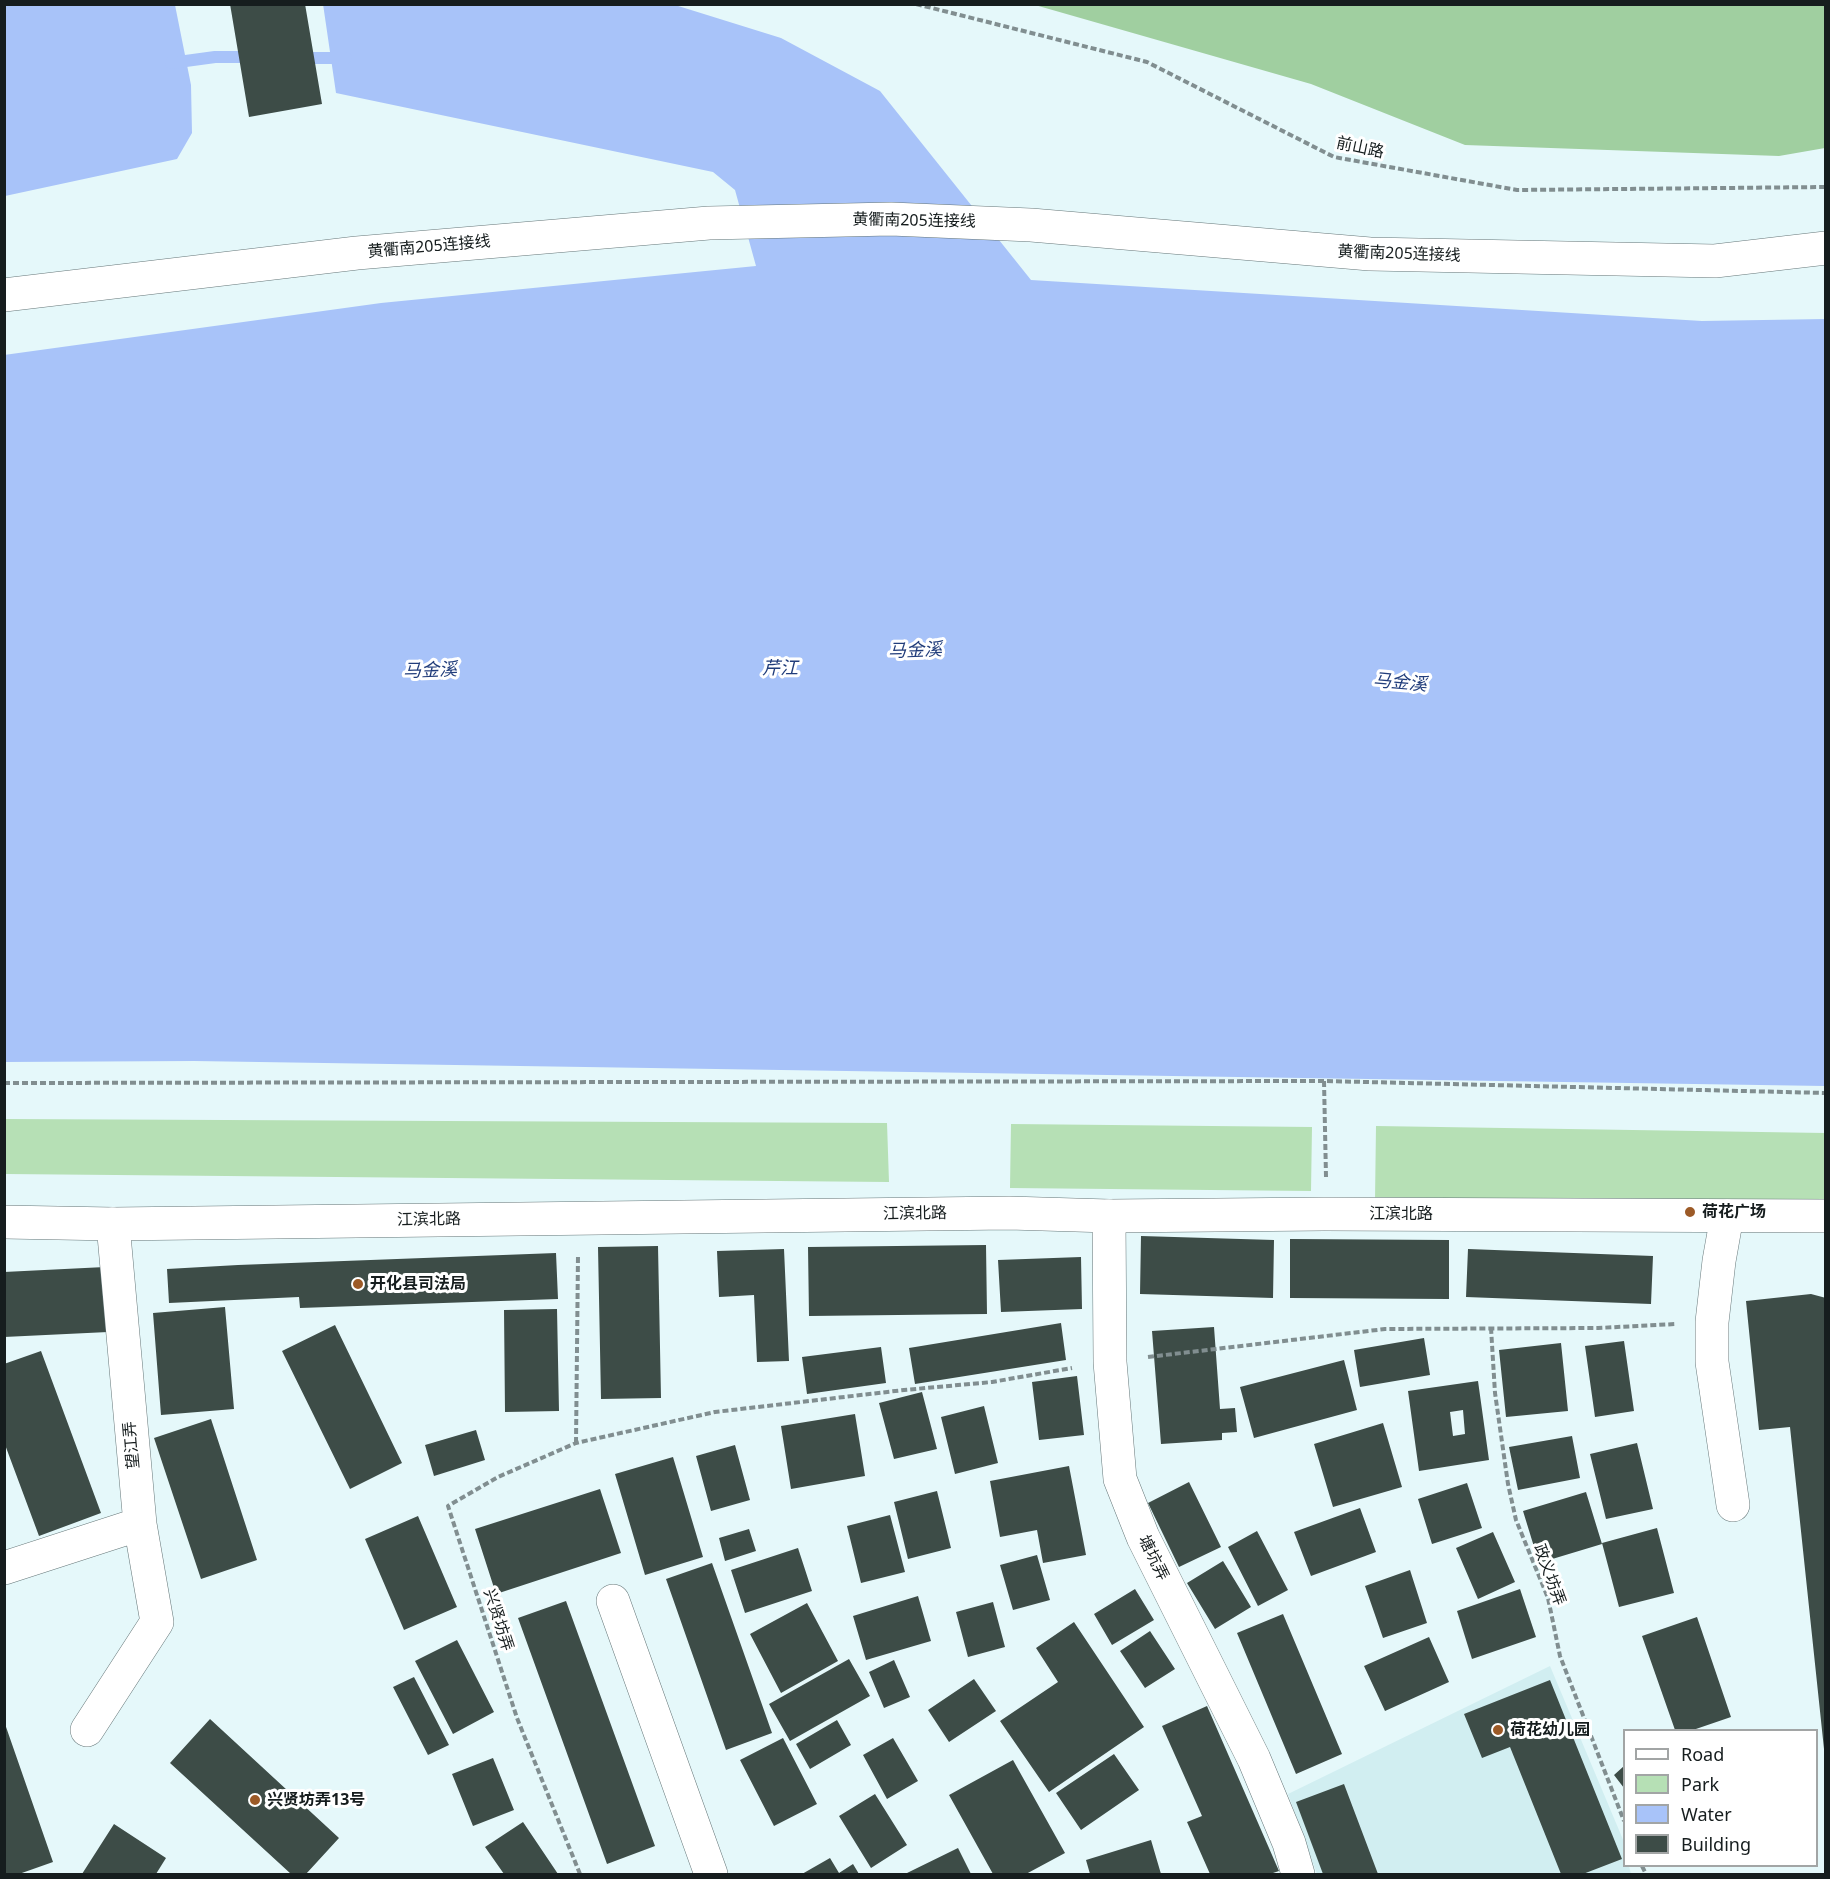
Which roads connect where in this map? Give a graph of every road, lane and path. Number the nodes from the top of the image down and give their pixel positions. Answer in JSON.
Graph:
{"nodes":[{"id":1,"x":916,"y":4,"type":"edge"},
{"id":2,"x":1826,"y":187,"type":"edge"},
{"id":3,"x":1826,"y":248,"type":"edge"},
{"id":4,"x":4,"y":294,"type":"edge"},
{"id":5,"x":1324,"y":1081,"type":"junction"},
{"id":6,"x":4,"y":1083,"type":"edge"},
{"id":7,"x":1826,"y":1093,"type":"edge"},
{"id":8,"x":1324,"y":1214,"type":"junction"},
{"id":9,"x":1109,"y":1216,"type":"junction"},
{"id":10,"x":1727,"y":1216,"type":"junction"},
{"id":11,"x":1826,"y":1216,"type":"edge"},
{"id":12,"x":579,"y":1218,"type":"junction"},
{"id":13,"x":4,"y":1222,"type":"edge"},
{"id":14,"x":113,"y":1224,"type":"junction"},
{"id":15,"x":1491,"y":1328,"type":"dead end"},
{"id":16,"x":1733,"y":1505,"type":"dead end"},
{"id":17,"x":140,"y":1524,"type":"junction"},
{"id":18,"x":4,"y":1568,"type":"edge"},
{"id":19,"x":613,"y":1601,"type":"dead end"},
{"id":20,"x":87,"y":1730,"type":"dead end"},
{"id":21,"x":1623,"y":1818,"type":"edge"},
{"id":22,"x":580,"y":1875,"type":"edge"},
{"id":23,"x":711,"y":1875,"type":"edge"},
{"id":24,"x":1298,"y":1875,"type":"edge"}],
"edges":[{"from":1,"to":2,"type":"path","name":"前山路"},
{"from":3,"to":4,"type":"main road","name":"黄衢南205连接线"},
{"from":5,"to":6,"type":"path"},
{"from":5,"to":7,"type":"path"},
{"from":5,"to":8,"type":"path"},
{"from":8,"to":9,"type":"main road","name":"江滨北路"},
{"from":8,"to":10,"type":"main road","name":"江滨北路"},
{"from":9,"to":12,"type":"main road","name":"江滨北路"},
{"from":9,"to":24,"type":"main road","name":"塘坑弄"},
{"from":10,"to":11,"type":"main road","name":"江滨北路"},
{"from":10,"to":16,"type":"main road"},
{"from":12,"to":14,"type":"main road","name":"江滨北路"},
{"from":12,"to":22,"type":"path","name":"兴贤坊弄"},
{"from":13,"to":14,"type":"main road","name":"江滨北路"},
{"from":14,"to":17,"type":"main road","name":"望江弄"},
{"from":15,"to":21,"type":"path","name":"政义坊弄"},
{"from":17,"to":18,"type":"main road"},
{"from":17,"to":20,"type":"main road","name":"望江弄"},
{"from":19,"to":23,"type":"main road"}]}
